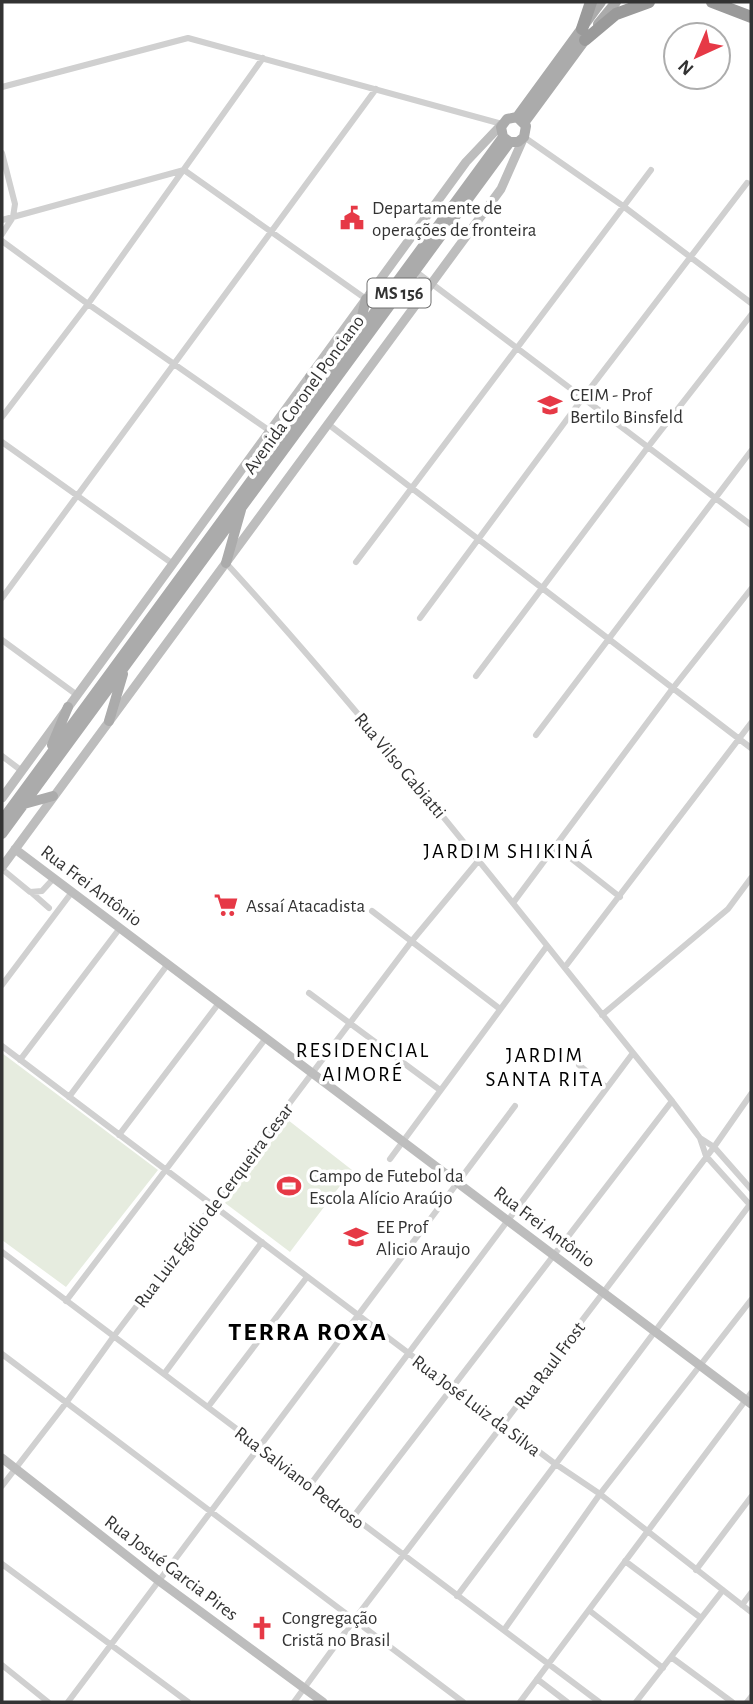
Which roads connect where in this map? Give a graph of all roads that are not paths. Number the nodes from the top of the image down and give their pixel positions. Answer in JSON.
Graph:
{"nodes":[{"id":1,"x":591,"y":2,"type":"edge"},
{"id":2,"x":601,"y":2,"type":"edge"},
{"id":3,"x":616,"y":2,"type":"edge"},
{"id":4,"x":649,"y":2,"type":"edge"},
{"id":5,"x":712,"y":2,"type":"edge"},
{"id":6,"x":751,"y":17,"type":"edge"},
{"id":7,"x":584,"y":34,"type":"junction"},
{"id":8,"x":263,"y":58,"type":"junction"},
{"id":9,"x":2,"y":87,"type":"edge"},
{"id":10,"x":376,"y":89,"type":"junction"},
{"id":11,"x":520,"y":120,"type":"junction"},
{"id":12,"x":502,"y":124,"type":"junction"},
{"id":13,"x":524,"y":137,"type":"junction"},
{"id":14,"x":507,"y":139,"type":"junction"},
{"id":15,"x":2,"y":153,"type":"edge"},
{"id":16,"x":184,"y":170,"type":"junction"},
{"id":17,"x":651,"y":170,"type":"dead end"},
{"id":18,"x":747,"y":183,"type":"dead end"},
{"id":19,"x":623,"y":206,"type":"junction"},
{"id":20,"x":13,"y":216,"type":"junction"},
{"id":21,"x":2,"y":220,"type":"edge"},
{"id":22,"x":271,"y":232,"type":"junction"},
{"id":23,"x":2,"y":234,"type":"edge"},
{"id":24,"x":2,"y":241,"type":"edge"},
{"id":25,"x":691,"y":258,"type":"junction"},
{"id":26,"x":415,"y":271,"type":"junction"},
{"id":27,"x":431,"y":284,"type":"junction"},
{"id":28,"x":366,"y":299,"type":"junction"},
{"id":29,"x":751,"y":303,"type":"edge"},
{"id":30,"x":88,"y":304,"type":"junction"},
{"id":31,"x":751,"y":315,"type":"edge"},
{"id":32,"x":357,"y":336,"type":"junction"},
{"id":33,"x":516,"y":350,"type":"junction"},
{"id":34,"x":174,"y":364,"type":"junction"},
{"id":35,"x":310,"y":377,"type":"junction"},
{"id":36,"x":327,"y":383,"type":"junction"},
{"id":37,"x":582,"y":399,"type":"junction"},
{"id":38,"x":2,"y":417,"type":"edge"},
{"id":39,"x":328,"y":424,"type":"junction"},
{"id":40,"x":270,"y":431,"type":"junction"},
{"id":41,"x":2,"y":442,"type":"edge"},
{"id":42,"x":648,"y":447,"type":"junction"},
{"id":43,"x":751,"y":451,"type":"edge"},
{"id":44,"x":412,"y":488,"type":"junction"},
{"id":45,"x":77,"y":496,"type":"junction"},
{"id":46,"x":715,"y":497,"type":"junction"},
{"id":47,"x":241,"y":508,"type":"junction"},
{"id":48,"x":751,"y":525,"type":"edge"},
{"id":49,"x":478,"y":539,"type":"junction"},
{"id":50,"x":356,"y":562,"type":"dead end"},
{"id":51,"x":226,"y":563,"type":"junction"},
{"id":52,"x":173,"y":564,"type":"junction"},
{"id":53,"x":542,"y":588,"type":"junction"},
{"id":54,"x":751,"y":589,"type":"edge"},
{"id":55,"x":2,"y":598,"type":"edge"},
{"id":56,"x":420,"y":618,"type":"dead end"},
{"id":57,"x":2,"y":640,"type":"edge"},
{"id":58,"x":610,"y":640,"type":"junction"},
{"id":59,"x":127,"y":664,"type":"junction"},
{"id":60,"x":476,"y":676,"type":"dead end"},
{"id":61,"x":673,"y":688,"type":"junction"},
{"id":62,"x":77,"y":695,"type":"junction"},
{"id":63,"x":68,"y":707,"type":"junction"},
{"id":64,"x":109,"y":721,"type":"junction"},
{"id":65,"x":751,"y":723,"type":"edge"},
{"id":66,"x":536,"y":735,"type":"dead end"},
{"id":67,"x":739,"y":738,"type":"junction"},
{"id":68,"x":751,"y":748,"type":"edge"},
{"id":69,"x":2,"y":756,"type":"edge"},
{"id":70,"x":44,"y":763,"type":"junction"},
{"id":71,"x":22,"y":771,"type":"junction"},
{"id":72,"x":53,"y":796,"type":"junction"},
{"id":73,"x":2,"y":798,"type":"edge"},
{"id":74,"x":24,"y":804,"type":"junction"},
{"id":75,"x":2,"y":820,"type":"edge"},
{"id":76,"x":2,"y":834,"type":"edge"},
{"id":77,"x":554,"y":845,"type":"junction"},
{"id":78,"x":15,"y":849,"type":"junction"},
{"id":79,"x":479,"y":860,"type":"junction"},
{"id":80,"x":2,"y":868,"type":"edge"},
{"id":81,"x":54,"y":878,"type":"junction"},
{"id":82,"x":751,"y":878,"type":"edge"},
{"id":83,"x":30,"y":892,"type":"junction"},
{"id":84,"x":72,"y":892,"type":"junction"},
{"id":85,"x":620,"y":897,"type":"junction"},
{"id":86,"x":513,"y":903,"type":"junction"},
{"id":87,"x":49,"y":908,"type":"dead end"},
{"id":88,"x":372,"y":911,"type":"dead end"},
{"id":89,"x":120,"y":928,"type":"junction"},
{"id":90,"x":411,"y":942,"type":"junction"},
{"id":91,"x":547,"y":946,"type":"junction"},
{"id":92,"x":168,"y":964,"type":"junction"},
{"id":93,"x":565,"y":968,"type":"junction"},
{"id":94,"x":2,"y":985,"type":"edge"},
{"id":95,"x":309,"y":993,"type":"dead end"},
{"id":96,"x":219,"y":1003,"type":"junction"},
{"id":97,"x":500,"y":1009,"type":"junction"},
{"id":98,"x":602,"y":1015,"type":"junction"},
{"id":99,"x":350,"y":1023,"type":"junction"},
{"id":100,"x":266,"y":1038,"type":"junction"},
{"id":101,"x":2,"y":1046,"type":"edge"},
{"id":102,"x":633,"y":1053,"type":"junction"},
{"id":103,"x":20,"y":1060,"type":"junction"},
{"id":104,"x":579,"y":1065,"type":"dead end"},
{"id":105,"x":312,"y":1073,"type":"junction"},
{"id":106,"x":606,"y":1087,"type":"junction"},
{"id":107,"x":440,"y":1090,"type":"junction"},
{"id":108,"x":751,"y":1094,"type":"edge"},
{"id":109,"x":69,"y":1097,"type":"junction"},
{"id":110,"x":672,"y":1101,"type":"junction"},
{"id":111,"x":515,"y":1105,"type":"dead end"},
{"id":112,"x":119,"y":1135,"type":"junction"},
{"id":113,"x":700,"y":1138,"type":"junction"},
{"id":114,"x":403,"y":1141,"type":"junction"},
{"id":115,"x":714,"y":1147,"type":"junction"},
{"id":116,"x":706,"y":1156,"type":"junction"},
{"id":117,"x":390,"y":1159,"type":"dead end"},
{"id":118,"x":166,"y":1170,"type":"junction"},
{"id":119,"x":457,"y":1182,"type":"junction"},
{"id":120,"x":751,"y":1189,"type":"edge"},
{"id":121,"x":212,"y":1205,"type":"junction"},
{"id":122,"x":751,"y":1205,"type":"edge"},
{"id":123,"x":508,"y":1220,"type":"junction"},
{"id":124,"x":262,"y":1242,"type":"junction"},
{"id":125,"x":2,"y":1252,"type":"edge"},
{"id":126,"x":553,"y":1254,"type":"junction"},
{"id":127,"x":307,"y":1277,"type":"junction"},
{"id":128,"x":604,"y":1293,"type":"junction"},
{"id":129,"x":751,"y":1300,"type":"edge"},
{"id":130,"x":66,"y":1301,"type":"junction"},
{"id":131,"x":358,"y":1315,"type":"junction"},
{"id":132,"x":655,"y":1331,"type":"junction"},
{"id":133,"x":114,"y":1336,"type":"junction"},
{"id":134,"x":408,"y":1353,"type":"junction"},
{"id":135,"x":2,"y":1354,"type":"edge"},
{"id":136,"x":701,"y":1367,"type":"junction"},
{"id":137,"x":164,"y":1374,"type":"junction"},
{"id":138,"x":452,"y":1386,"type":"junction"},
{"id":139,"x":750,"y":1399,"type":"edge"},
{"id":140,"x":66,"y":1403,"type":"junction"},
{"id":141,"x":208,"y":1407,"type":"junction"},
{"id":142,"x":504,"y":1425,"type":"junction"},
{"id":143,"x":260,"y":1447,"type":"junction"},
{"id":144,"x":2,"y":1458,"type":"edge"},
{"id":145,"x":554,"y":1463,"type":"junction"},
{"id":146,"x":16,"y":1468,"type":"junction"},
{"id":147,"x":310,"y":1485,"type":"junction"},
{"id":148,"x":2,"y":1486,"type":"edge"},
{"id":149,"x":600,"y":1494,"type":"junction"},
{"id":150,"x":751,"y":1497,"type":"edge"},
{"id":151,"x":212,"y":1511,"type":"junction"},
{"id":152,"x":353,"y":1517,"type":"junction"},
{"id":153,"x":648,"y":1531,"type":"junction"},
{"id":154,"x":405,"y":1556,"type":"junction"},
{"id":155,"x":625,"y":1561,"type":"junction"},
{"id":156,"x":2,"y":1564,"type":"edge"},
{"id":157,"x":696,"y":1570,"type":"junction"},
{"id":158,"x":159,"y":1581,"type":"junction"},
{"id":159,"x":723,"y":1590,"type":"junction"},
{"id":160,"x":751,"y":1593,"type":"edge"},
{"id":161,"x":457,"y":1596,"type":"junction"},
{"id":162,"x":742,"y":1605,"type":"junction"},
{"id":163,"x":590,"y":1611,"type":"junction"},
{"id":164,"x":751,"y":1612,"type":"edge"},
{"id":165,"x":701,"y":1618,"type":"junction"},
{"id":166,"x":354,"y":1620,"type":"junction"},
{"id":167,"x":504,"y":1630,"type":"junction"},
{"id":168,"x":111,"y":1645,"type":"junction"},
{"id":169,"x":671,"y":1657,"type":"junction"},
{"id":170,"x":548,"y":1664,"type":"junction"},
{"id":171,"x":2,"y":1665,"type":"edge"},
{"id":172,"x":663,"y":1668,"type":"junction"},
{"id":173,"x":537,"y":1679,"type":"junction"},
{"id":174,"x":304,"y":1689,"type":"junction"},
{"id":175,"x":751,"y":1697,"type":"edge"},
{"id":176,"x":48,"y":1702,"type":"edge"},
{"id":177,"x":68,"y":1702,"type":"edge"},
{"id":178,"x":188,"y":1702,"type":"edge"},
{"id":179,"x":294,"y":1702,"type":"edge"},
{"id":180,"x":323,"y":1702,"type":"edge"},
{"id":181,"x":463,"y":1702,"type":"edge"},
{"id":182,"x":520,"y":1702,"type":"edge"},
{"id":183,"x":567,"y":1702,"type":"edge"},
{"id":184,"x":599,"y":1702,"type":"edge"},
{"id":185,"x":636,"y":1702,"type":"edge"},
{"id":186,"x":732,"y":1702,"type":"edge"},
{"id":187,"x":747,"y":1702,"type":"edge"}],
"edges":[{"from":1,"to":7,"type":"highway"},
{"from":2,"to":7,"type":"main road"},
{"from":3,"to":7,"type":"main road"},
{"from":4,"to":7,"type":"highway"},
{"from":5,"to":6,"type":"highway"},
{"from":7,"to":11,"type":"main road"},
{"from":8,"to":9,"type":"street"},
{"from":8,"to":10,"type":"street"},
{"from":8,"to":16,"type":"street"},
{"from":10,"to":12,"type":"street"},
{"from":10,"to":22,"type":"street"},
{"from":11,"to":12,"type":"main road"},
{"from":11,"to":13,"type":"main road"},
{"from":12,"to":14,"type":"main road"},
{"from":12,"to":28,"type":"main road"},
{"from":13,"to":14,"type":"main road"},
{"from":13,"to":19,"type":"street"},
{"from":13,"to":27,"type":"main road"},
{"from":14,"to":26,"type":"main road","name":"Avenida Coronel Ponciano","number":"MS 156"},
{"from":14,"to":32,"type":"main road"},
{"from":15,"to":20,"type":"street"},
{"from":16,"to":20,"type":"street"},
{"from":16,"to":22,"type":"street"},
{"from":16,"to":30,"type":"street"},
{"from":17,"to":19,"type":"street"},
{"from":18,"to":25,"type":"street"},
{"from":19,"to":25,"type":"street"},
{"from":19,"to":33,"type":"street"},
{"from":20,"to":21,"type":"street"},
{"from":20,"to":23,"type":"street"},
{"from":22,"to":28,"type":"street"},
{"from":22,"to":34,"type":"street"},
{"from":24,"to":30,"type":"street"},
{"from":25,"to":29,"type":"street"},
{"from":25,"to":37,"type":"street"},
{"from":26,"to":27,"type":"street"},
{"from":26,"to":36,"type":"main road","name":"Avenida Coronel Ponciano","number":"MS 156"},
{"from":27,"to":33,"type":"street"},
{"from":27,"to":39,"type":"main road"},
{"from":28,"to":32,"type":"main road"},
{"from":28,"to":35,"type":"main road"},
{"from":30,"to":34,"type":"street"},
{"from":30,"to":38,"type":"street"},
{"from":31,"to":42,"type":"street"},
{"from":32,"to":36,"type":"main road"},
{"from":33,"to":37,"type":"street"},
{"from":33,"to":44,"type":"street"},
{"from":34,"to":40,"type":"street"},
{"from":34,"to":45,"type":"street"},
{"from":35,"to":36,"type":"main road"},
{"from":35,"to":40,"type":"main road"},
{"from":36,"to":47,"type":"main road","name":"Avenida Coronel Ponciano","number":"MS 156"},
{"from":36,"to":70,"type":"main road","name":"Avenida Coronel Ponciano"},
{"from":37,"to":42,"type":"street"},
{"from":37,"to":49,"type":"street"},
{"from":39,"to":44,"type":"street"},
{"from":39,"to":51,"type":"main road"},
{"from":40,"to":52,"type":"main road"},
{"from":41,"to":45,"type":"street"},
{"from":42,"to":46,"type":"street"},
{"from":42,"to":53,"type":"street"},
{"from":43,"to":46,"type":"street"},
{"from":44,"to":49,"type":"street"},
{"from":44,"to":50,"type":"street"},
{"from":45,"to":52,"type":"street"},
{"from":45,"to":55,"type":"street"},
{"from":46,"to":48,"type":"street"},
{"from":46,"to":58,"type":"street"},
{"from":47,"to":51,"type":"main road"},
{"from":47,"to":59,"type":"main road","name":"Avenida Coronel Ponciano"},
{"from":49,"to":53,"type":"street"},
{"from":49,"to":56,"type":"street"},
{"from":51,"to":64,"type":"main road"},
{"from":51,"to":79,"type":"street","name":"Rua Vilso Gabiatti"},
{"from":52,"to":62,"type":"main road"},
{"from":53,"to":58,"type":"street"},
{"from":53,"to":60,"type":"street"},
{"from":54,"to":61,"type":"street"},
{"from":57,"to":62,"type":"street"},
{"from":58,"to":61,"type":"street"},
{"from":58,"to":66,"type":"street"},
{"from":59,"to":64,"type":"main road"},
{"from":59,"to":74,"type":"main road"},
{"from":61,"to":67,"type":"street"},
{"from":61,"to":77,"type":"street"},
{"from":62,"to":63,"type":"main road"},
{"from":63,"to":70,"type":"main road"},
{"from":63,"to":71,"type":"main road"},
{"from":64,"to":72,"type":"main road"},
{"from":65,"to":67,"type":"street"},
{"from":67,"to":68,"type":"street"},
{"from":67,"to":85,"type":"street"},
{"from":69,"to":71,"type":"street"},
{"from":70,"to":75,"type":"main road"},
{"from":71,"to":73,"type":"main road"},
{"from":72,"to":74,"type":"main road"},
{"from":72,"to":78,"type":"main road"},
{"from":74,"to":76,"type":"main road"},
{"from":77,"to":85,"type":"street"},
{"from":77,"to":86,"type":"street"},
{"from":78,"to":80,"type":"main road"},
{"from":78,"to":81,"type":"main road","name":"Rua Frei Antônio"},
{"from":79,"to":86,"type":"street","name":"Rua Vilso Gabiatti"},
{"from":79,"to":90,"type":"street","name":"Rua Luiz Egídio de Cerqueira Cesar"},
{"from":80,"to":83,"type":"street"},
{"from":81,"to":83,"type":"street"},
{"from":81,"to":84,"type":"main road","name":"Rua Frei Antônio"},
{"from":82,"to":98,"type":"street"},
{"from":83,"to":87,"type":"street"},
{"from":84,"to":89,"type":"main road","name":"Rua Frei Antônio"},
{"from":84,"to":94,"type":"street"},
{"from":85,"to":93,"type":"street"},
{"from":86,"to":91,"type":"street","name":"Rua Vilso Gabiatti"},
{"from":88,"to":90,"type":"street"},
{"from":89,"to":92,"type":"main road","name":"Rua Frei Antônio"},
{"from":89,"to":103,"type":"street"},
{"from":90,"to":97,"type":"street"},
{"from":90,"to":99,"type":"street","name":"Rua Luiz Egídio de Cerqueira Cesar"},
{"from":91,"to":93,"type":"street","name":"Rua Vilso Gabiatti"},
{"from":91,"to":97,"type":"street"},
{"from":92,"to":96,"type":"main road","name":"Rua Frei Antônio"},
{"from":92,"to":109,"type":"street"},
{"from":93,"to":98,"type":"street","name":"Rua Vilso Gabiatti"},
{"from":95,"to":99,"type":"street"},
{"from":96,"to":100,"type":"main road","name":"Rua Frei Antônio"},
{"from":96,"to":112,"type":"street"},
{"from":97,"to":107,"type":"street"},
{"from":98,"to":102,"type":"street","name":"Rua Vilso Gabiatti"},
{"from":99,"to":105,"type":"street","name":"Rua Luiz Egídio de Cerqueira Cesar"},
{"from":99,"to":107,"type":"street"},
{"from":100,"to":105,"type":"main road","name":"Rua Frei Antônio"},
{"from":100,"to":118,"type":"street"},
{"from":101,"to":103,"type":"street","name":"Rua José Luiz da Silva"},
{"from":102,"to":106,"type":"street"},
{"from":102,"to":110,"type":"street","name":"Rua Vilso Gabiatti"},
{"from":103,"to":109,"type":"street","name":"Rua José Luiz da Silva"},
{"from":104,"to":106,"type":"street"},
{"from":105,"to":114,"type":"main road","name":"Rua Frei Antônio"},
{"from":105,"to":121,"type":"street","name":"Rua Luiz Egídio de Cerqueira Cesar"},
{"from":106,"to":123,"type":"street"},
{"from":107,"to":114,"type":"street"},
{"from":108,"to":115,"type":"street","name":"Rua Raul Frost"},
{"from":109,"to":112,"type":"street","name":"Rua José Luiz da Silva"},
{"from":110,"to":113,"type":"street","name":"Rua Vilso Gabiatti"},
{"from":110,"to":126,"type":"street"},
{"from":111,"to":119,"type":"street"},
{"from":112,"to":118,"type":"street","name":"Rua José Luiz da Silva"},
{"from":113,"to":115,"type":"street","name":"Rua Vilso Gabiatti"},
{"from":113,"to":116,"type":"street","name":"Rua Vilso Gabiatti"},
{"from":114,"to":117,"type":"street"},
{"from":114,"to":119,"type":"main road","name":"Rua Frei Antônio"},
{"from":115,"to":116,"type":"street","name":"Rua Raul Frost"},
{"from":115,"to":120,"type":"street","name":"Rua Vilso Gabiatti"},
{"from":116,"to":122,"type":"street","name":"Rua Vilso Gabiatti"},
{"from":116,"to":128,"type":"street","name":"Rua Raul Frost"},
{"from":118,"to":121,"type":"street","name":"Rua José Luiz da Silva"},
{"from":118,"to":130,"type":"street"},
{"from":119,"to":123,"type":"main road","name":"Rua Frei Antônio"},
{"from":119,"to":131,"type":"street"},
{"from":121,"to":124,"type":"street","name":"Rua José Luiz da Silva"},
{"from":121,"to":133,"type":"street","name":"Rua Luiz Egídio de Cerqueira Cesar"},
{"from":122,"to":132,"type":"street"},
{"from":123,"to":126,"type":"main road","name":"Rua Frei Antônio"},
{"from":123,"to":134,"type":"street"},
{"from":124,"to":127,"type":"street","name":"Rua José Luiz da Silva"},
{"from":124,"to":137,"type":"street"},
{"from":125,"to":130,"type":"street","name":"Rua Salviano Pedroso"},
{"from":126,"to":128,"type":"main road","name":"Rua Frei Antônio"},
{"from":126,"to":138,"type":"street"},
{"from":127,"to":131,"type":"street","name":"Rua José Luiz da Silva"},
{"from":127,"to":141,"type":"street"},
{"from":128,"to":132,"type":"main road","name":"Rua Frei Antônio"},
{"from":128,"to":142,"type":"street","name":"Rua Raul Frost"},
{"from":129,"to":136,"type":"street"},
{"from":130,"to":133,"type":"street","name":"Rua Salviano Pedroso"},
{"from":131,"to":134,"type":"street","name":"Rua José Luiz da Silva"},
{"from":131,"to":143,"type":"street"},
{"from":132,"to":136,"type":"main road","name":"Rua Frei Antônio"},
{"from":132,"to":145,"type":"street"},
{"from":133,"to":137,"type":"street","name":"Rua Salviano Pedroso"},
{"from":133,"to":140,"type":"street","name":"Rua Luiz Egídio de Cerqueira Cesar"},
{"from":134,"to":138,"type":"street","name":"Rua José Luiz da Silva"},
{"from":134,"to":147,"type":"street"},
{"from":135,"to":140,"type":"street"},
{"from":136,"to":139,"type":"main road","name":"Rua Frei Antônio"},
{"from":136,"to":149,"type":"street"},
{"from":137,"to":141,"type":"street","name":"Rua Salviano Pedroso"},
{"from":138,"to":142,"type":"street","name":"Rua José Luiz da Silva"},
{"from":138,"to":152,"type":"street"},
{"from":139,"to":153,"type":"street"},
{"from":140,"to":146,"type":"street","name":"Rua Luiz Egídio de Cerqueira Cesar"},
{"from":140,"to":151,"type":"street"},
{"from":141,"to":143,"type":"street","name":"Rua Salviano Pedroso"},
{"from":142,"to":145,"type":"street","name":"Rua José Luiz da Silva"},
{"from":142,"to":154,"type":"street","name":"Rua Raul Frost"},
{"from":143,"to":147,"type":"street","name":"Rua Salviano Pedroso"},
{"from":143,"to":151,"type":"street"},
{"from":144,"to":146,"type":"main road","name":"Rua Josué Garcia Pires"},
{"from":145,"to":149,"type":"street","name":"Rua José Luiz da Silva"},
{"from":145,"to":161,"type":"street"},
{"from":146,"to":148,"type":"street","name":"Rua Luiz Egídio de Cerqueira Cesar"},
{"from":146,"to":158,"type":"main road","name":"Rua Josué Garcia Pires"},
{"from":147,"to":152,"type":"street","name":"Rua Salviano Pedroso"},
{"from":149,"to":153,"type":"street","name":"Rua José Luiz da Silva"},
{"from":149,"to":167,"type":"street"},
{"from":150,"to":157,"type":"street"},
{"from":151,"to":158,"type":"street"},
{"from":151,"to":166,"type":"street"},
{"from":152,"to":154,"type":"street","name":"Rua Salviano Pedroso"},
{"from":153,"to":155,"type":"street"},
{"from":153,"to":157,"type":"street","name":"Rua José Luiz da Silva"},
{"from":154,"to":161,"type":"street","name":"Rua Salviano Pedroso"},
{"from":154,"to":166,"type":"street","name":"Rua Raul Frost"},
{"from":155,"to":163,"type":"street"},
{"from":155,"to":165,"type":"street"},
{"from":156,"to":168,"type":"street"},
{"from":157,"to":159,"type":"street","name":"Rua José Luiz da Silva"},
{"from":158,"to":168,"type":"street"},
{"from":158,"to":174,"type":"main road","name":"Rua Josué Garcia Pires"},
{"from":159,"to":162,"type":"street","name":"Rua José Luiz da Silva"},
{"from":159,"to":165,"type":"street"},
{"from":160,"to":162,"type":"street"},
{"from":161,"to":167,"type":"street","name":"Rua Salviano Pedroso"},
{"from":162,"to":164,"type":"street","name":"Rua José Luiz da Silva"},
{"from":163,"to":170,"type":"street"},
{"from":163,"to":172,"type":"street"},
{"from":165,"to":169,"type":"street"},
{"from":166,"to":174,"type":"street","name":"Rua Raul Frost"},
{"from":166,"to":181,"type":"street"},
{"from":167,"to":170,"type":"street","name":"Rua Salviano Pedroso"},
{"from":168,"to":177,"type":"street"},
{"from":168,"to":178,"type":"street"},
{"from":169,"to":172,"type":"street"},
{"from":169,"to":186,"type":"street"},
{"from":170,"to":173,"type":"street"},
{"from":170,"to":184,"type":"street","name":"Rua Salviano Pedroso"},
{"from":171,"to":176,"type":"street"},
{"from":172,"to":185,"type":"street"},
{"from":173,"to":182,"type":"street"},
{"from":173,"to":183,"type":"street"},
{"from":174,"to":179,"type":"street","name":"Rua Raul Frost"},
{"from":174,"to":180,"type":"main road","name":"Rua Josué Garcia Pires"},
{"from":175,"to":187,"type":"street"}]}
